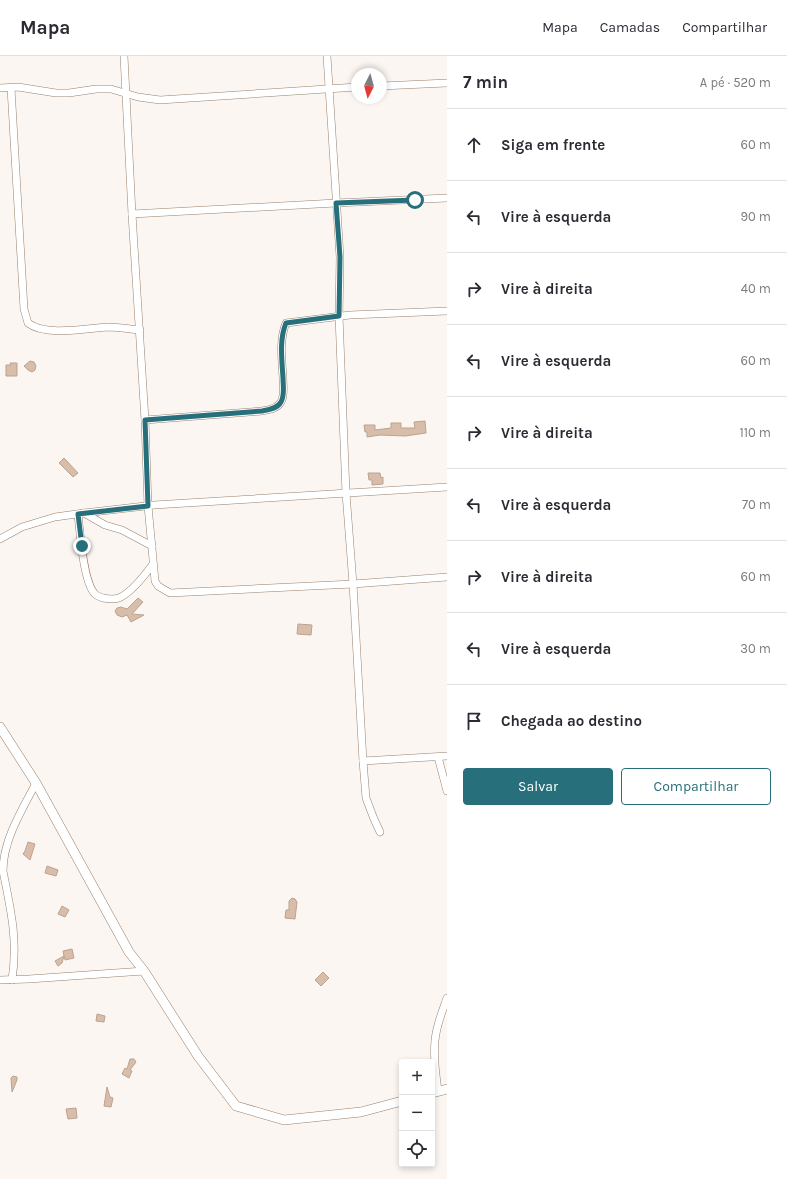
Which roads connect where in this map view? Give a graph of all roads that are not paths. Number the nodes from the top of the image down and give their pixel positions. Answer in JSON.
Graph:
{"nodes":[{"id":1,"x":124,"y":56,"type":"edge"},
{"id":2,"x":327,"y":56,"type":"edge"},
{"id":3,"x":447,"y":83,"type":"edge"},
{"id":4,"x":387,"y":86,"type":"edge"},
{"id":5,"x":351,"y":87,"type":"edge"},
{"id":6,"x":0,"y":88,"type":"edge"},
{"id":7,"x":11,"y":88,"type":"junction"},
{"id":8,"x":329,"y":88,"type":"junction"},
{"id":9,"x":127,"y":94,"type":"junction"},
{"id":10,"x":447,"y":198,"type":"edge"},
{"id":11,"x":336,"y":203,"type":"junction"},
{"id":12,"x":132,"y":214,"type":"junction"},
{"id":13,"x":447,"y":311,"type":"edge"},
{"id":14,"x":339,"y":316,"type":"junction"},
{"id":15,"x":140,"y":330,"type":"junction"},
{"id":16,"x":145,"y":420,"type":"junction"},
{"id":17,"x":447,"y":487,"type":"edge"},
{"id":18,"x":346,"y":494,"type":"junction"},
{"id":19,"x":148,"y":506,"type":"junction"},
{"id":20,"x":81,"y":513,"type":"junction"},
{"id":21,"x":0,"y":539,"type":"edge"},
{"id":22,"x":152,"y":546,"type":"junction"},
{"id":23,"x":153,"y":564,"type":"junction"},
{"id":24,"x":447,"y":577,"type":"edge"},
{"id":25,"x":353,"y":584,"type":"junction"},
{"id":26,"x":0,"y":727,"type":"edge"},
{"id":27,"x":447,"y":756,"type":"edge"},
{"id":28,"x":438,"y":757,"type":"junction"},
{"id":29,"x":363,"y":761,"type":"junction"},
{"id":30,"x":36,"y":783,"type":"junction"},
{"id":31,"x":447,"y":791,"type":"edge"},
{"id":32,"x":380,"y":832,"type":"dead end"},
{"id":33,"x":1,"y":871,"type":"edge"},
{"id":34,"x":144,"y":972,"type":"junction"},
{"id":35,"x":0,"y":980,"type":"edge"},
{"id":36,"x":12,"y":980,"type":"junction"},
{"id":37,"x":447,"y":998,"type":"edge"},
{"id":38,"x":439,"y":1091,"type":"edge"},
{"id":39,"x":399,"y":1102,"type":"edge"}],
"edges":[{"from":1,"to":9,"type":"street"},
{"from":2,"to":8,"type":"street"},
{"from":3,"to":4,"type":"street"},
{"from":5,"to":8,"type":"street"},
{"from":6,"to":7,"type":"street"},
{"from":7,"to":9,"type":"street"},
{"from":7,"to":15,"type":"street"},
{"from":8,"to":9,"type":"street"},
{"from":8,"to":11,"type":"street"},
{"from":9,"to":12,"type":"street"},
{"from":10,"to":11,"type":"street"},
{"from":11,"to":12,"type":"street"},
{"from":11,"to":14,"type":"street"},
{"from":12,"to":15,"type":"street"},
{"from":13,"to":14,"type":"street"},
{"from":14,"to":16,"type":"street"},
{"from":14,"to":18,"type":"street"},
{"from":15,"to":16,"type":"street"},
{"from":16,"to":19,"type":"street"},
{"from":17,"to":18,"type":"street"},
{"from":18,"to":19,"type":"street"},
{"from":18,"to":25,"type":"street"},
{"from":19,"to":20,"type":"street"},
{"from":19,"to":22,"type":"street"},
{"from":20,"to":21,"type":"street"},
{"from":20,"to":22,"type":"street"},
{"from":20,"to":23,"type":"street"},
{"from":22,"to":23,"type":"street"},
{"from":23,"to":25,"type":"street"},
{"from":24,"to":25,"type":"street"},
{"from":25,"to":29,"type":"street"},
{"from":26,"to":30,"type":"street"},
{"from":27,"to":28,"type":"street"},
{"from":28,"to":29,"type":"street"},
{"from":28,"to":31,"type":"street"},
{"from":29,"to":32,"type":"street"},
{"from":30,"to":33,"type":"street"},
{"from":30,"to":34,"type":"street"},
{"from":33,"to":36,"type":"street"},
{"from":34,"to":36,"type":"street"},
{"from":34,"to":39,"type":"street"},
{"from":35,"to":36,"type":"street"},
{"from":37,"to":38,"type":"street"}]}
